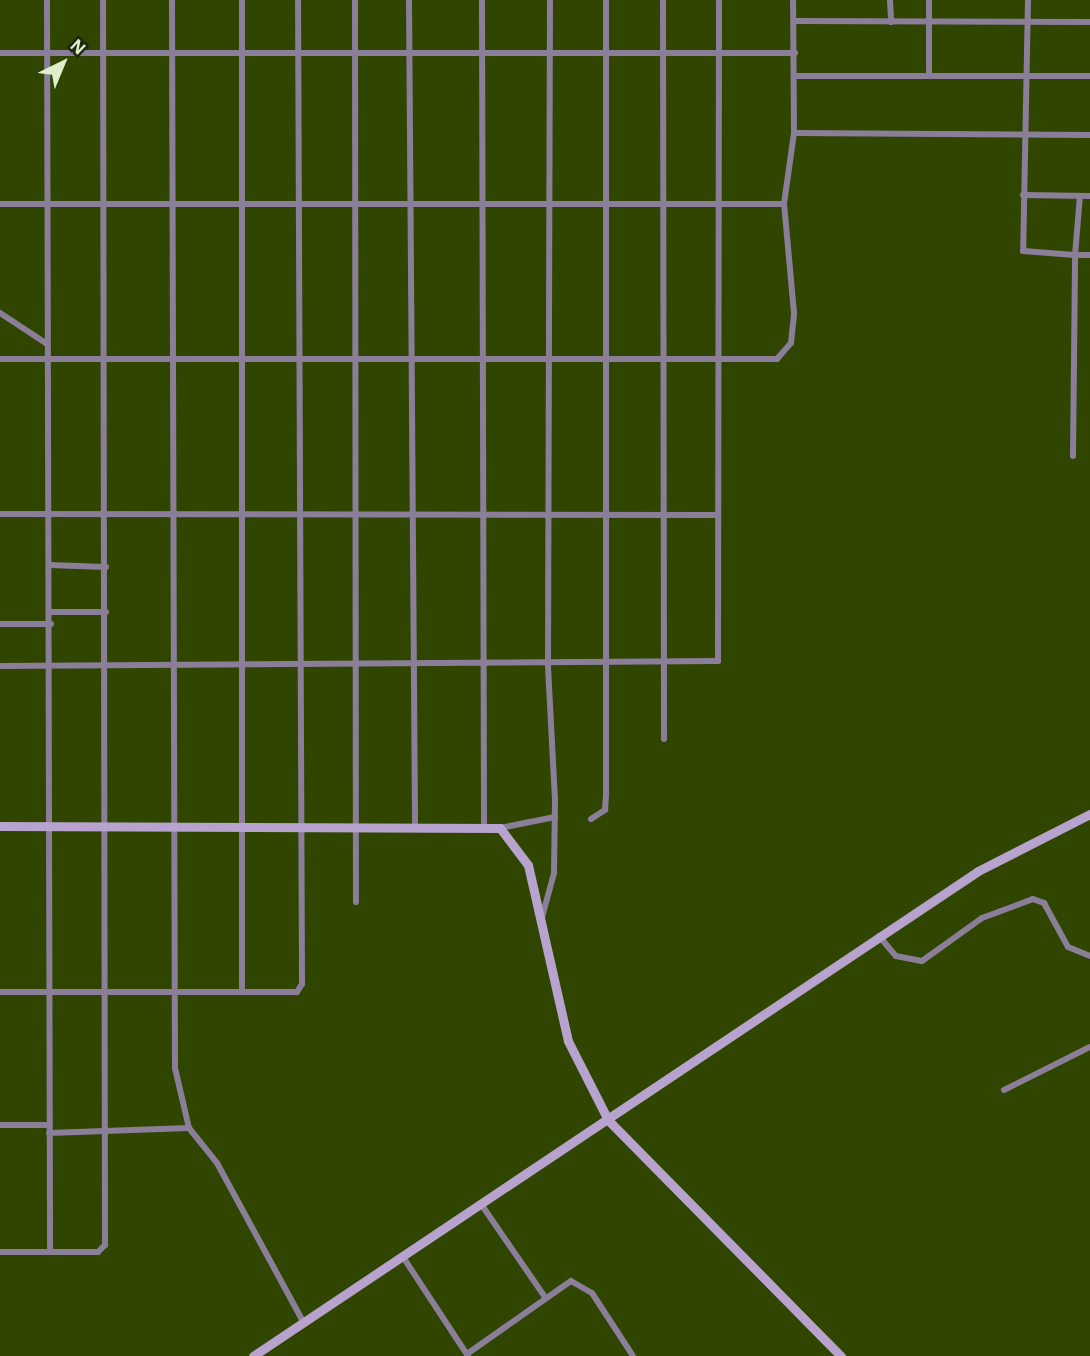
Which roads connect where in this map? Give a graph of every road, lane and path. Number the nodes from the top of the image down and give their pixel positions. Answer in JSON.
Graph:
{"nodes":[{"id":1,"x":47,"y":0,"type":"edge"},
{"id":2,"x":103,"y":0,"type":"edge"},
{"id":3,"x":172,"y":0,"type":"edge"},
{"id":4,"x":242,"y":0,"type":"edge"},
{"id":5,"x":298,"y":0,"type":"edge"},
{"id":6,"x":355,"y":0,"type":"edge"},
{"id":7,"x":409,"y":0,"type":"edge"},
{"id":8,"x":482,"y":0,"type":"edge"},
{"id":9,"x":550,"y":0,"type":"edge"},
{"id":10,"x":606,"y":0,"type":"edge"},
{"id":11,"x":663,"y":0,"type":"edge"},
{"id":12,"x":719,"y":0,"type":"edge"},
{"id":13,"x":793,"y":0,"type":"edge"},
{"id":14,"x":890,"y":0,"type":"edge"},
{"id":15,"x":929,"y":0,"type":"edge"},
{"id":16,"x":1028,"y":0,"type":"edge"},
{"id":17,"x":794,"y":21,"type":"junction"},
{"id":18,"x":891,"y":22,"type":"junction"},
{"id":19,"x":929,"y":22,"type":"junction"},
{"id":20,"x":1028,"y":22,"type":"junction"},
{"id":21,"x":1090,"y":22,"type":"edge"},
{"id":22,"x":355,"y":49,"type":"junction"},
{"id":23,"x":241,"y":50,"type":"junction"},
{"id":24,"x":409,"y":50,"type":"junction"},
{"id":25,"x":606,"y":50,"type":"junction"},
{"id":26,"x":664,"y":50,"type":"junction"},
{"id":27,"x":720,"y":50,"type":"junction"},
{"id":28,"x":170,"y":51,"type":"junction"},
{"id":29,"x":297,"y":51,"type":"junction"},
{"id":30,"x":47,"y":52,"type":"junction"},
{"id":31,"x":0,"y":53,"type":"edge"},
{"id":32,"x":550,"y":53,"type":"junction"},
{"id":33,"x":795,"y":53,"type":"junction"},
{"id":34,"x":102,"y":54,"type":"junction"},
{"id":35,"x":482,"y":54,"type":"junction"},
{"id":36,"x":796,"y":76,"type":"junction"},
{"id":37,"x":929,"y":76,"type":"junction"},
{"id":38,"x":1028,"y":76,"type":"junction"},
{"id":39,"x":1090,"y":76,"type":"edge"},
{"id":40,"x":794,"y":133,"type":"junction"},
{"id":41,"x":1090,"y":135,"type":"edge"},
{"id":42,"x":1027,"y":136,"type":"junction"},
{"id":43,"x":1023,"y":195,"type":"junction"},
{"id":44,"x":1080,"y":196,"type":"junction"},
{"id":45,"x":1090,"y":196,"type":"edge"},
{"id":46,"x":240,"y":201,"type":"junction"},
{"id":47,"x":481,"y":201,"type":"junction"},
{"id":48,"x":171,"y":202,"type":"junction"},
{"id":49,"x":550,"y":202,"type":"junction"},
{"id":50,"x":608,"y":202,"type":"junction"},
{"id":51,"x":297,"y":203,"type":"junction"},
{"id":52,"x":0,"y":204,"type":"edge"},
{"id":53,"x":100,"y":204,"type":"junction"},
{"id":54,"x":353,"y":204,"type":"junction"},
{"id":55,"x":407,"y":204,"type":"junction"},
{"id":56,"x":665,"y":204,"type":"junction"},
{"id":57,"x":785,"y":204,"type":"junction"},
{"id":58,"x":47,"y":205,"type":"junction"},
{"id":59,"x":722,"y":206,"type":"junction"},
{"id":60,"x":1075,"y":255,"type":"junction"},
{"id":61,"x":1090,"y":255,"type":"edge"},
{"id":62,"x":0,"y":313,"type":"edge"},
{"id":63,"x":47,"y":344,"type":"junction"},
{"id":64,"x":47,"y":356,"type":"junction"},
{"id":65,"x":102,"y":357,"type":"junction"},
{"id":66,"x":352,"y":357,"type":"junction"},
{"id":67,"x":172,"y":358,"type":"junction"},
{"id":68,"x":300,"y":358,"type":"junction"},
{"id":69,"x":410,"y":358,"type":"junction"},
{"id":70,"x":547,"y":358,"type":"junction"},
{"id":71,"x":0,"y":359,"type":"edge"},
{"id":72,"x":240,"y":359,"type":"junction"},
{"id":73,"x":481,"y":359,"type":"junction"},
{"id":74,"x":721,"y":359,"type":"junction"},
{"id":75,"x":609,"y":360,"type":"junction"},
{"id":76,"x":665,"y":360,"type":"junction"},
{"id":77,"x":1073,"y":456,"type":"dead end"},
{"id":78,"x":607,"y":510,"type":"junction"},
{"id":79,"x":356,"y":511,"type":"junction"},
{"id":80,"x":553,"y":511,"type":"junction"},
{"id":81,"x":664,"y":511,"type":"junction"},
{"id":82,"x":302,"y":512,"type":"junction"},
{"id":83,"x":0,"y":514,"type":"edge"},
{"id":84,"x":48,"y":514,"type":"junction"},
{"id":85,"x":239,"y":514,"type":"junction"},
{"id":86,"x":415,"y":514,"type":"junction"},
{"id":87,"x":481,"y":514,"type":"junction"},
{"id":88,"x":718,"y":515,"type":"junction"},
{"id":89,"x":106,"y":516,"type":"junction"},
{"id":90,"x":172,"y":517,"type":"junction"},
{"id":91,"x":50,"y":565,"type":"junction"},
{"id":92,"x":106,"y":567,"type":"junction"},
{"id":93,"x":51,"y":611,"type":"junction"},
{"id":94,"x":106,"y":612,"type":"junction"},
{"id":95,"x":0,"y":624,"type":"edge"},
{"id":96,"x":51,"y":624,"type":"junction"},
{"id":97,"x":664,"y":661,"type":"junction"},
{"id":98,"x":608,"y":662,"type":"junction"},
{"id":99,"x":548,"y":665,"type":"junction"},
{"id":100,"x":0,"y":666,"type":"edge"},
{"id":101,"x":50,"y":666,"type":"junction"},
{"id":102,"x":415,"y":666,"type":"junction"},
{"id":103,"x":106,"y":667,"type":"junction"},
{"id":104,"x":245,"y":667,"type":"junction"},
{"id":105,"x":301,"y":667,"type":"junction"},
{"id":106,"x":358,"y":667,"type":"junction"},
{"id":107,"x":482,"y":667,"type":"junction"},
{"id":108,"x":173,"y":668,"type":"junction"},
{"id":109,"x":664,"y":738,"type":"dead end"},
{"id":110,"x":1090,"y":814,"type":"edge"},
{"id":111,"x":555,"y":817,"type":"junction"},
{"id":112,"x":591,"y":819,"type":"dead end"},
{"id":113,"x":484,"y":824,"type":"junction"},
{"id":114,"x":241,"y":825,"type":"junction"},
{"id":115,"x":300,"y":825,"type":"junction"},
{"id":116,"x":358,"y":825,"type":"junction"},
{"id":117,"x":415,"y":825,"type":"junction"},
{"id":118,"x":0,"y":826,"type":"edge"},
{"id":119,"x":51,"y":826,"type":"junction"},
{"id":120,"x":107,"y":826,"type":"junction"},
{"id":121,"x":176,"y":826,"type":"junction"},
{"id":122,"x":500,"y":828,"type":"junction"},
{"id":123,"x":356,"y":902,"type":"dead end"},
{"id":124,"x":541,"y":921,"type":"junction"},
{"id":125,"x":880,"y":936,"type":"junction"},
{"id":126,"x":1090,"y":956,"type":"edge"},
{"id":127,"x":242,"y":988,"type":"junction"},
{"id":128,"x":175,"y":989,"type":"junction"},
{"id":129,"x":0,"y":992,"type":"edge"},
{"id":130,"x":49,"y":992,"type":"junction"},
{"id":131,"x":107,"y":992,"type":"junction"},
{"id":132,"x":1090,"y":1047,"type":"edge"},
{"id":133,"x":1004,"y":1090,"type":"dead end"},
{"id":134,"x":608,"y":1120,"type":"junction"},
{"id":135,"x":0,"y":1125,"type":"edge"},
{"id":136,"x":49,"y":1125,"type":"junction"},
{"id":137,"x":189,"y":1128,"type":"junction"},
{"id":138,"x":106,"y":1132,"type":"junction"},
{"id":139,"x":49,"y":1133,"type":"junction"},
{"id":140,"x":481,"y":1204,"type":"junction"},
{"id":141,"x":0,"y":1252,"type":"edge"},
{"id":142,"x":50,"y":1252,"type":"junction"},
{"id":143,"x":402,"y":1257,"type":"junction"},
{"id":144,"x":545,"y":1297,"type":"junction"},
{"id":145,"x":304,"y":1323,"type":"junction"},
{"id":146,"x":468,"y":1355,"type":"edge"},
{"id":147,"x":253,"y":1356,"type":"edge"},
{"id":148,"x":631,"y":1356,"type":"edge"},
{"id":149,"x":841,"y":1356,"type":"edge"}],
"edges":[{"from":1,"to":30,"type":"street"},
{"from":2,"to":34,"type":"street"},
{"from":3,"to":28,"type":"street"},
{"from":4,"to":23,"type":"street"},
{"from":5,"to":29,"type":"street"},
{"from":6,"to":22,"type":"street"},
{"from":7,"to":24,"type":"street"},
{"from":8,"to":35,"type":"street"},
{"from":9,"to":32,"type":"street"},
{"from":10,"to":25,"type":"street"},
{"from":11,"to":26,"type":"street"},
{"from":12,"to":27,"type":"street"},
{"from":13,"to":17,"type":"street"},
{"from":14,"to":18,"type":"street"},
{"from":15,"to":19,"type":"street"},
{"from":16,"to":20,"type":"street"},
{"from":17,"to":18,"type":"street"},
{"from":17,"to":33,"type":"street"},
{"from":18,"to":19,"type":"street"},
{"from":19,"to":20,"type":"street"},
{"from":19,"to":37,"type":"street"},
{"from":20,"to":21,"type":"street"},
{"from":20,"to":38,"type":"street"},
{"from":22,"to":24,"type":"street"},
{"from":22,"to":29,"type":"street"},
{"from":22,"to":54,"type":"street"},
{"from":23,"to":28,"type":"street"},
{"from":23,"to":29,"type":"street"},
{"from":23,"to":46,"type":"street"},
{"from":24,"to":35,"type":"street"},
{"from":24,"to":55,"type":"street"},
{"from":25,"to":26,"type":"street"},
{"from":25,"to":32,"type":"street"},
{"from":25,"to":50,"type":"street"},
{"from":26,"to":27,"type":"street"},
{"from":26,"to":56,"type":"street"},
{"from":27,"to":33,"type":"street"},
{"from":27,"to":59,"type":"street"},
{"from":28,"to":34,"type":"street"},
{"from":28,"to":48,"type":"street"},
{"from":29,"to":51,"type":"street"},
{"from":30,"to":31,"type":"street"},
{"from":30,"to":34,"type":"street"},
{"from":30,"to":58,"type":"street"},
{"from":32,"to":35,"type":"street"},
{"from":32,"to":49,"type":"street"},
{"from":33,"to":36,"type":"street"},
{"from":34,"to":53,"type":"street"},
{"from":35,"to":47,"type":"street"},
{"from":36,"to":37,"type":"street"},
{"from":36,"to":40,"type":"street"},
{"from":37,"to":38,"type":"street"},
{"from":38,"to":39,"type":"street"},
{"from":38,"to":42,"type":"street"},
{"from":40,"to":42,"type":"street"},
{"from":40,"to":57,"type":"street"},
{"from":41,"to":42,"type":"street"},
{"from":42,"to":43,"type":"street"},
{"from":43,"to":44,"type":"street"},
{"from":43,"to":60,"type":"street"},
{"from":44,"to":45,"type":"street"},
{"from":44,"to":60,"type":"street"},
{"from":46,"to":48,"type":"street"},
{"from":46,"to":51,"type":"street"},
{"from":46,"to":72,"type":"street"},
{"from":47,"to":49,"type":"street"},
{"from":47,"to":55,"type":"street"},
{"from":47,"to":73,"type":"street"},
{"from":48,"to":53,"type":"street"},
{"from":48,"to":67,"type":"street"},
{"from":49,"to":50,"type":"street"},
{"from":49,"to":70,"type":"street"},
{"from":50,"to":56,"type":"street"},
{"from":50,"to":75,"type":"street"},
{"from":51,"to":54,"type":"street"},
{"from":51,"to":68,"type":"street"},
{"from":52,"to":58,"type":"street"},
{"from":53,"to":58,"type":"street"},
{"from":53,"to":65,"type":"street"},
{"from":54,"to":55,"type":"street"},
{"from":54,"to":66,"type":"street"},
{"from":55,"to":69,"type":"street"},
{"from":56,"to":59,"type":"street"},
{"from":56,"to":76,"type":"street"},
{"from":57,"to":59,"type":"street"},
{"from":57,"to":74,"type":"street"},
{"from":58,"to":63,"type":"street"},
{"from":59,"to":74,"type":"street"},
{"from":60,"to":61,"type":"street"},
{"from":60,"to":77,"type":"street"},
{"from":62,"to":63,"type":"street"},
{"from":63,"to":64,"type":"street"},
{"from":64,"to":65,"type":"street"},
{"from":64,"to":71,"type":"street"},
{"from":64,"to":84,"type":"street"},
{"from":65,"to":67,"type":"street"},
{"from":65,"to":89,"type":"street"},
{"from":66,"to":68,"type":"street"},
{"from":66,"to":69,"type":"street"},
{"from":66,"to":79,"type":"street"},
{"from":67,"to":72,"type":"street"},
{"from":67,"to":90,"type":"street"},
{"from":68,"to":72,"type":"street"},
{"from":68,"to":82,"type":"street"},
{"from":69,"to":73,"type":"street"},
{"from":69,"to":86,"type":"street"},
{"from":70,"to":73,"type":"street"},
{"from":70,"to":75,"type":"street"},
{"from":70,"to":80,"type":"street"},
{"from":72,"to":85,"type":"street"},
{"from":73,"to":87,"type":"street"},
{"from":74,"to":76,"type":"street"},
{"from":74,"to":88,"type":"street"},
{"from":75,"to":76,"type":"street"},
{"from":75,"to":78,"type":"street"},
{"from":76,"to":81,"type":"street"},
{"from":78,"to":80,"type":"street"},
{"from":78,"to":81,"type":"street"},
{"from":78,"to":98,"type":"street"},
{"from":79,"to":82,"type":"street"},
{"from":79,"to":86,"type":"street"},
{"from":79,"to":106,"type":"street"},
{"from":80,"to":87,"type":"street"},
{"from":80,"to":99,"type":"street"},
{"from":81,"to":88,"type":"street"},
{"from":81,"to":97,"type":"street"},
{"from":82,"to":85,"type":"street"},
{"from":82,"to":105,"type":"street"},
{"from":83,"to":84,"type":"street"},
{"from":84,"to":89,"type":"street"},
{"from":84,"to":91,"type":"street"},
{"from":85,"to":90,"type":"street"},
{"from":85,"to":104,"type":"street"},
{"from":86,"to":87,"type":"street"},
{"from":86,"to":102,"type":"street"},
{"from":87,"to":107,"type":"street"},
{"from":88,"to":97,"type":"street"},
{"from":89,"to":90,"type":"street"},
{"from":89,"to":92,"type":"street"},
{"from":90,"to":108,"type":"street"},
{"from":91,"to":92,"type":"street"},
{"from":91,"to":93,"type":"street"},
{"from":92,"to":94,"type":"street"},
{"from":93,"to":94,"type":"street"},
{"from":93,"to":96,"type":"street"},
{"from":94,"to":103,"type":"street"},
{"from":95,"to":96,"type":"street"},
{"from":96,"to":101,"type":"street"},
{"from":97,"to":98,"type":"street"},
{"from":97,"to":109,"type":"street"},
{"from":98,"to":99,"type":"street"},
{"from":98,"to":112,"type":"street"},
{"from":99,"to":107,"type":"street"},
{"from":99,"to":111,"type":"street"},
{"from":100,"to":101,"type":"street"},
{"from":101,"to":103,"type":"street"},
{"from":101,"to":119,"type":"street"},
{"from":102,"to":106,"type":"street"},
{"from":102,"to":107,"type":"street"},
{"from":102,"to":117,"type":"street"},
{"from":103,"to":108,"type":"street"},
{"from":103,"to":120,"type":"street"},
{"from":104,"to":105,"type":"street"},
{"from":104,"to":108,"type":"street"},
{"from":104,"to":114,"type":"street"},
{"from":105,"to":106,"type":"street"},
{"from":105,"to":115,"type":"street"},
{"from":106,"to":116,"type":"street"},
{"from":107,"to":113,"type":"street"},
{"from":108,"to":121,"type":"street"},
{"from":110,"to":125,"type":"street"},
{"from":111,"to":122,"type":"street"},
{"from":111,"to":124,"type":"street"},
{"from":113,"to":117,"type":"street"},
{"from":113,"to":122,"type":"street"},
{"from":114,"to":115,"type":"street"},
{"from":114,"to":121,"type":"street"},
{"from":114,"to":127,"type":"street"},
{"from":115,"to":116,"type":"street"},
{"from":115,"to":127,"type":"street"},
{"from":116,"to":117,"type":"street"},
{"from":116,"to":123,"type":"street"},
{"from":118,"to":119,"type":"street"},
{"from":119,"to":120,"type":"street"},
{"from":119,"to":130,"type":"street"},
{"from":120,"to":121,"type":"street"},
{"from":120,"to":131,"type":"street"},
{"from":121,"to":128,"type":"street"},
{"from":122,"to":124,"type":"street"},
{"from":124,"to":134,"type":"street"},
{"from":125,"to":126,"type":"street"},
{"from":125,"to":134,"type":"street"},
{"from":127,"to":128,"type":"street"},
{"from":128,"to":131,"type":"street"},
{"from":128,"to":137,"type":"street"},
{"from":129,"to":130,"type":"street"},
{"from":130,"to":131,"type":"street"},
{"from":130,"to":136,"type":"street"},
{"from":131,"to":138,"type":"street"},
{"from":132,"to":133,"type":"street"},
{"from":134,"to":140,"type":"street"},
{"from":134,"to":149,"type":"street"},
{"from":135,"to":136,"type":"street"},
{"from":136,"to":139,"type":"street"},
{"from":137,"to":138,"type":"street"},
{"from":137,"to":145,"type":"street"},
{"from":138,"to":139,"type":"street"},
{"from":138,"to":142,"type":"street"},
{"from":139,"to":142,"type":"street"},
{"from":140,"to":143,"type":"street"},
{"from":140,"to":144,"type":"street"},
{"from":141,"to":142,"type":"street"},
{"from":143,"to":145,"type":"street"},
{"from":143,"to":146,"type":"street"},
{"from":144,"to":146,"type":"street"},
{"from":144,"to":148,"type":"street"},
{"from":145,"to":147,"type":"street"}]}
